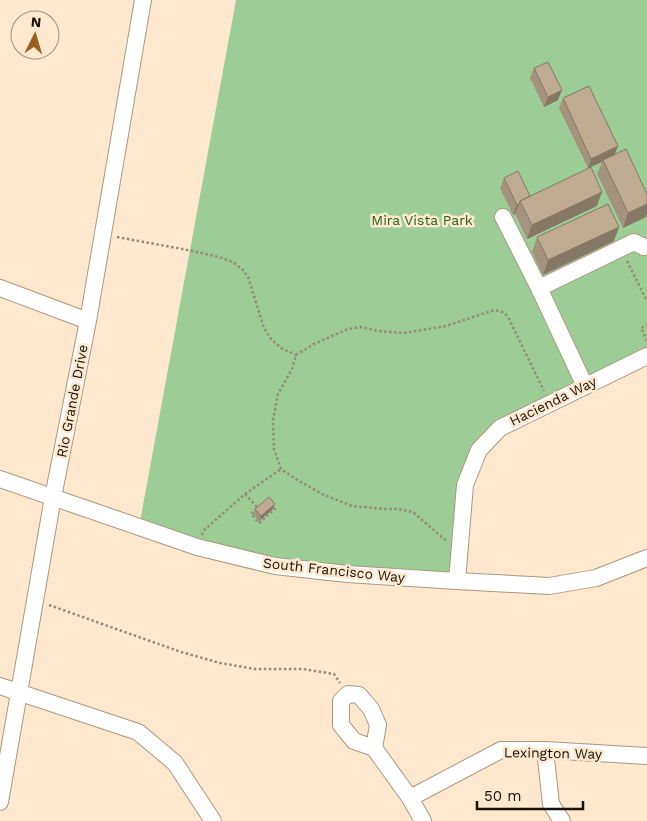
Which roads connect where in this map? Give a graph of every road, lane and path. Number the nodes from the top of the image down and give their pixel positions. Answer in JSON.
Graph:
{"nodes":[{"id":1,"x":143,"y":0,"type":"edge"},
{"id":2,"x":504,"y":217,"type":"dead end"},
{"id":3,"x":103,"y":234,"type":"junction"},
{"id":4,"x":646,"y":247,"type":"edge"},
{"id":5,"x":621,"y":248,"type":"junction"},
{"id":6,"x":0,"y":288,"type":"edge"},
{"id":7,"x":539,"y":288,"type":"junction"},
{"id":8,"x":647,"y":301,"type":"edge"},
{"id":9,"x":88,"y":321,"type":"junction"},
{"id":10,"x":647,"y":325,"type":"edge"},
{"id":11,"x":647,"y":341,"type":"edge"},
{"id":12,"x":296,"y":354,"type":"junction"},
{"id":13,"x":647,"y":356,"type":"edge"},
{"id":14,"x":585,"y":386,"type":"junction"},
{"id":15,"x":550,"y":403,"type":"junction"},
{"id":16,"x":281,"y":468,"type":"junction"},
{"id":17,"x":0,"y":479,"type":"edge"},
{"id":18,"x":245,"y":494,"type":"junction"},
{"id":19,"x":53,"y":497,"type":"junction"},
{"id":20,"x":258,"y":508,"type":"junction"},
{"id":21,"x":460,"y":541,"type":"junction"},
{"id":22,"x":198,"y":547,"type":"junction"},
{"id":23,"x":647,"y":558,"type":"edge"},
{"id":24,"x":457,"y":581,"type":"junction"},
{"id":25,"x":35,"y":600,"type":"junction"},
{"id":26,"x":0,"y":686,"type":"edge"},
{"id":27,"x":19,"y":692,"type":"junction"},
{"id":28,"x":348,"y":694,"type":"junction"},
{"id":29,"x":374,"y":748,"type":"junction"},
{"id":30,"x":545,"y":750,"type":"junction"},
{"id":31,"x":647,"y":756,"type":"edge"},
{"id":32,"x":410,"y":798,"type":"junction"},
{"id":33,"x":0,"y":802,"type":"edge"},
{"id":34,"x":213,"y":821,"type":"edge"},
{"id":35,"x":423,"y":821,"type":"edge"},
{"id":36,"x":562,"y":821,"type":"edge"}],
"edges":[{"from":1,"to":3,"type":"street","name":"Rio Grande Drive"},
{"from":2,"to":7,"type":"street"},
{"from":3,"to":9,"type":"street","name":"Rio Grande Drive"},
{"from":3,"to":12,"type":"path"},
{"from":4,"to":5,"type":"street"},
{"from":5,"to":7,"type":"street"},
{"from":5,"to":8,"type":"path"},
{"from":6,"to":9,"type":"street"},
{"from":7,"to":14,"type":"street"},
{"from":9,"to":19,"type":"street","name":"Rio Grande Drive"},
{"from":10,"to":11,"type":"path"},
{"from":12,"to":15,"type":"path"},
{"from":12,"to":16,"type":"path"},
{"from":13,"to":14,"type":"street","name":"Hacienda Way"},
{"from":14,"to":15,"type":"street","name":"Hacienda Way"},
{"from":15,"to":21,"type":"street","name":"Hacienda Way"},
{"from":16,"to":18,"type":"path"},
{"from":16,"to":21,"type":"path"},
{"from":17,"to":19,"type":"street","name":"South Francisco Way"},
{"from":18,"to":20,"type":"path"},
{"from":18,"to":22,"type":"path"},
{"from":19,"to":22,"type":"street","name":"South Francisco Way"},
{"from":19,"to":25,"type":"street","name":"Rio Grande Drive"},
{"from":20,"to":20,"type":"path"},
{"from":21,"to":24,"type":"street","name":"Hacienda Way"},
{"from":22,"to":24,"type":"street","name":"South Francisco Way"},
{"from":23,"to":24,"type":"street","name":"South Francisco Way"},
{"from":25,"to":27,"type":"street","name":"Rio Grande Drive"},
{"from":25,"to":28,"type":"path"},
{"from":26,"to":27,"type":"street"},
{"from":27,"to":33,"type":"street","name":"Rio Grande Drive"},
{"from":27,"to":34,"type":"street"},
{"from":28,"to":29,"type":"street"},
{"from":28,"to":29,"type":"street"},
{"from":29,"to":32,"type":"street"},
{"from":30,"to":31,"type":"street","name":"Lexington Way"},
{"from":30,"to":32,"type":"street","name":"Lexington Way"},
{"from":30,"to":36,"type":"street"},
{"from":32,"to":35,"type":"street"}]}
